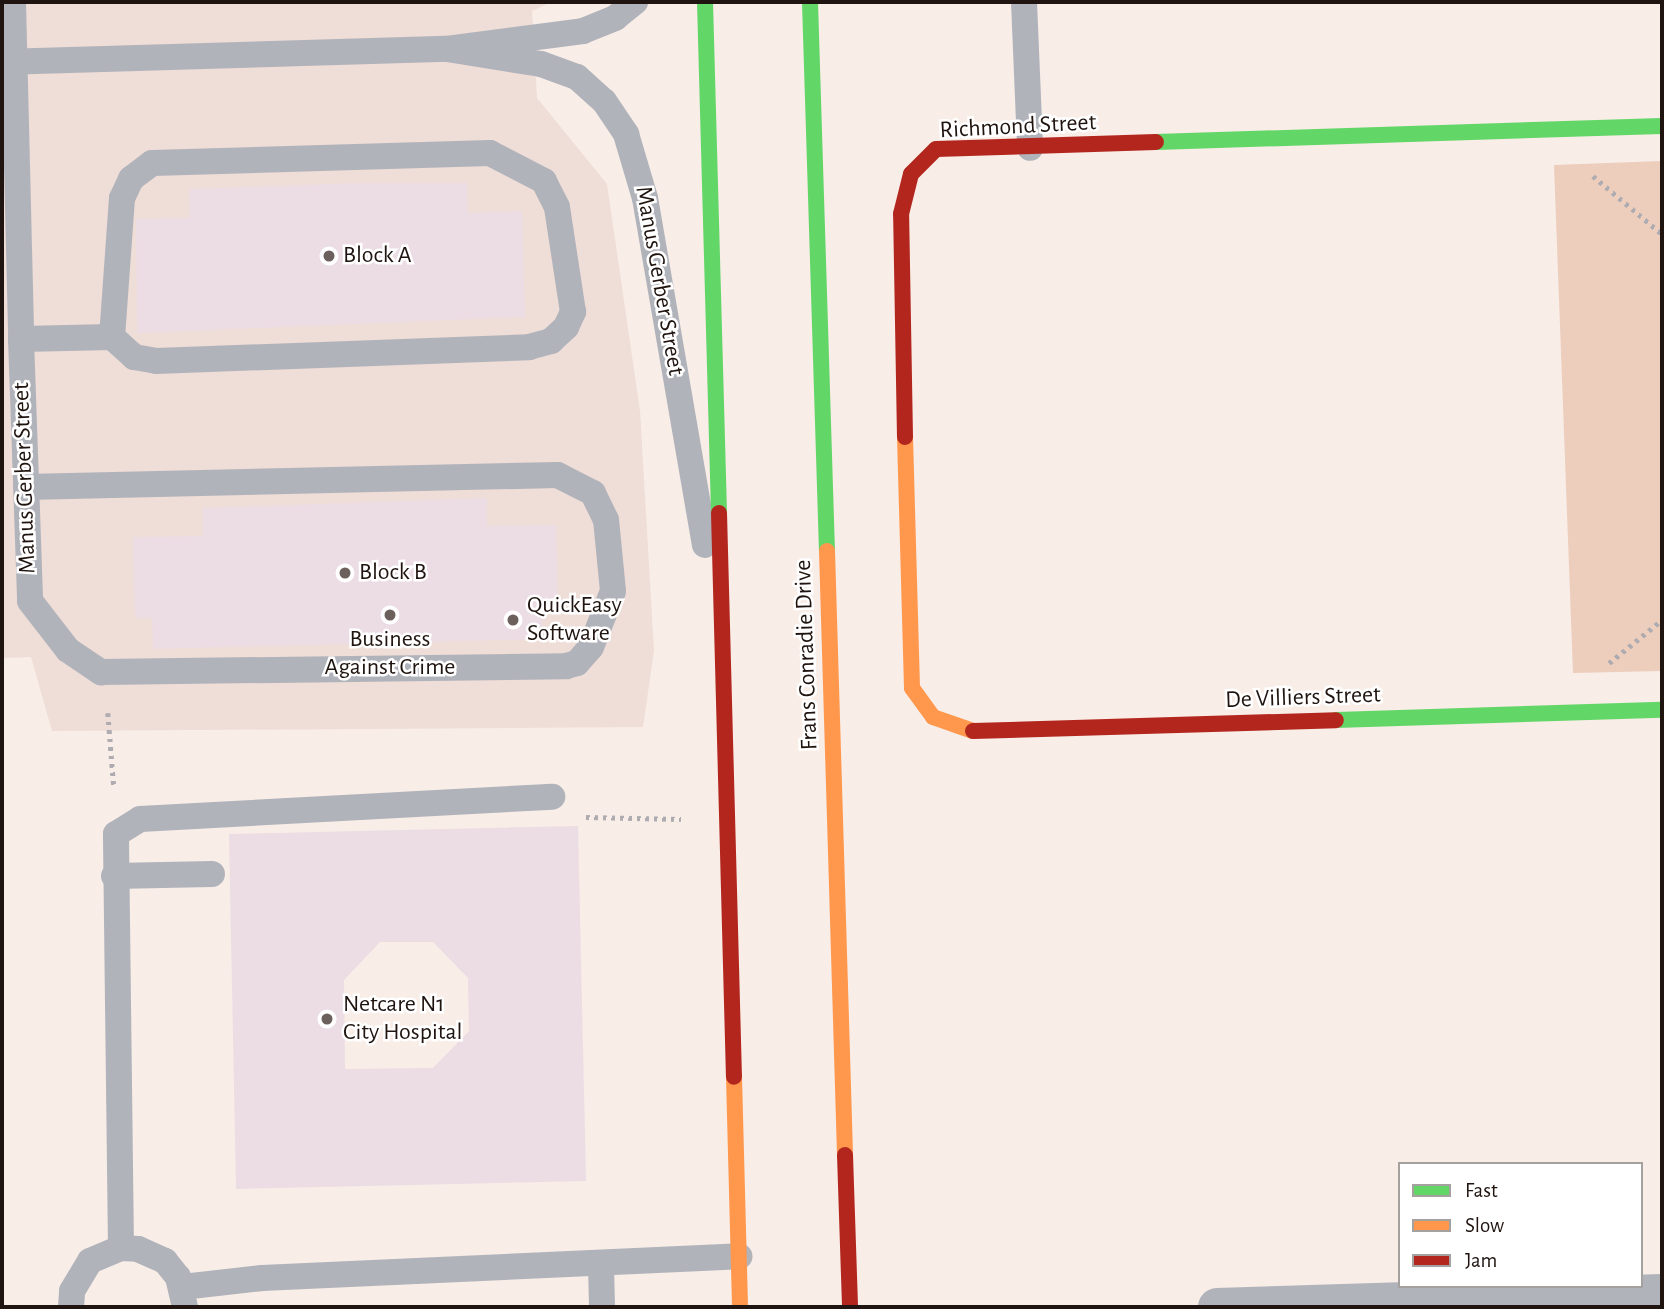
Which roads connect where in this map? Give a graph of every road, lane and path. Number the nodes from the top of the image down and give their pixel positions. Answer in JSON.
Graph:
{"nodes":[{"id":1,"x":13,"y":2,"type":"edge"},
{"id":2,"x":635,"y":2,"type":"edge"},
{"id":3,"x":705,"y":2,"type":"edge"},
{"id":4,"x":810,"y":2,"type":"edge"},
{"id":5,"x":1024,"y":2,"type":"edge"},
{"id":6,"x":447,"y":49,"type":"junction"},
{"id":7,"x":8,"y":62,"type":"edge"},
{"id":8,"x":1662,"y":126,"type":"edge"},
{"id":9,"x":1030,"y":148,"type":"junction"},
{"id":10,"x":1588,"y":172,"type":"dead end"},
{"id":11,"x":1662,"y":233,"type":"edge"},
{"id":12,"x":112,"y":337,"type":"junction"},
{"id":13,"x":21,"y":340,"type":"junction"},
{"id":14,"x":26,"y":487,"type":"junction"},
{"id":15,"x":1662,"y":620,"type":"edge"},
{"id":16,"x":721,"y":636,"type":"junction"},
{"id":17,"x":117,"y":672,"type":"junction"},
{"id":18,"x":1597,"y":673,"type":"dead end"},
{"id":19,"x":1662,"y":710,"type":"edge"},
{"id":20,"x":947,"y":726,"type":"joint"},
{"id":21,"x":552,"y":797,"type":"dead end"},
{"id":22,"x":591,"y":820,"type":"dead end"},
{"id":23,"x":664,"y":820,"type":"dead end"},
{"id":24,"x":122,"y":829,"type":"junction"},
{"id":25,"x":212,"y":874,"type":"dead end"},
{"id":26,"x":114,"y":876,"type":"junction"},
{"id":27,"x":121,"y":1248,"type":"junction"},
{"id":28,"x":739,"y":1256,"type":"junction"},
{"id":29,"x":601,"y":1265,"type":"junction"},
{"id":30,"x":1662,"y":1293,"type":"edge"},
{"id":31,"x":183,"y":1297,"type":"edge"},
{"id":32,"x":71,"y":1307,"type":"edge"},
{"id":33,"x":602,"y":1307,"type":"edge"},
{"id":34,"x":740,"y":1307,"type":"edge"},
{"id":35,"x":850,"y":1307,"type":"edge"},
{"id":36,"x":1217,"y":1307,"type":"edge"}],
"edges":[{"from":1,"to":7,"type":"lane","name":"Manus Gerber Street"},
{"from":2,"to":6,"type":"lane","name":"Manus Gerber Street"},
{"from":3,"to":16,"type":"main road"},
{"from":4,"to":35,"type":"main road","name":"Frans Conradie Drive"},
{"from":5,"to":9,"type":"lane"},
{"from":6,"to":7,"type":"lane","name":"Manus Gerber Street"},
{"from":6,"to":16,"type":"lane","name":"Manus Gerber Street"},
{"from":7,"to":13,"type":"lane","name":"Manus Gerber Street"},
{"from":8,"to":9,"type":"main road","name":"Richmond Street"},
{"from":9,"to":20,"type":"main road","name":"Richmond Street"},
{"from":10,"to":11,"type":"path"},
{"from":12,"to":12,"type":"lane"},
{"from":12,"to":13,"type":"lane"},
{"from":13,"to":14,"type":"lane","name":"Manus Gerber Street"},
{"from":14,"to":17,"type":"lane","name":"Manus Gerber Street"},
{"from":14,"to":17,"type":"lane"},
{"from":15,"to":18,"type":"path"},
{"from":16,"to":28,"type":"main road"},
{"from":17,"to":24,"type":"path"},
{"from":19,"to":20,"type":"main road","name":"De Villiers Street"},
{"from":21,"to":24,"type":"lane"},
{"from":22,"to":23,"type":"path"},
{"from":24,"to":26,"type":"lane"},
{"from":25,"to":26,"type":"lane"},
{"from":26,"to":27,"type":"lane"},
{"from":27,"to":31,"type":"lane"},
{"from":27,"to":32,"type":"lane"},
{"from":28,"to":29,"type":"lane"},
{"from":28,"to":34,"type":"main road"},
{"from":29,"to":31,"type":"lane"},
{"from":29,"to":33,"type":"lane"},
{"from":30,"to":36,"type":"street"}]}
